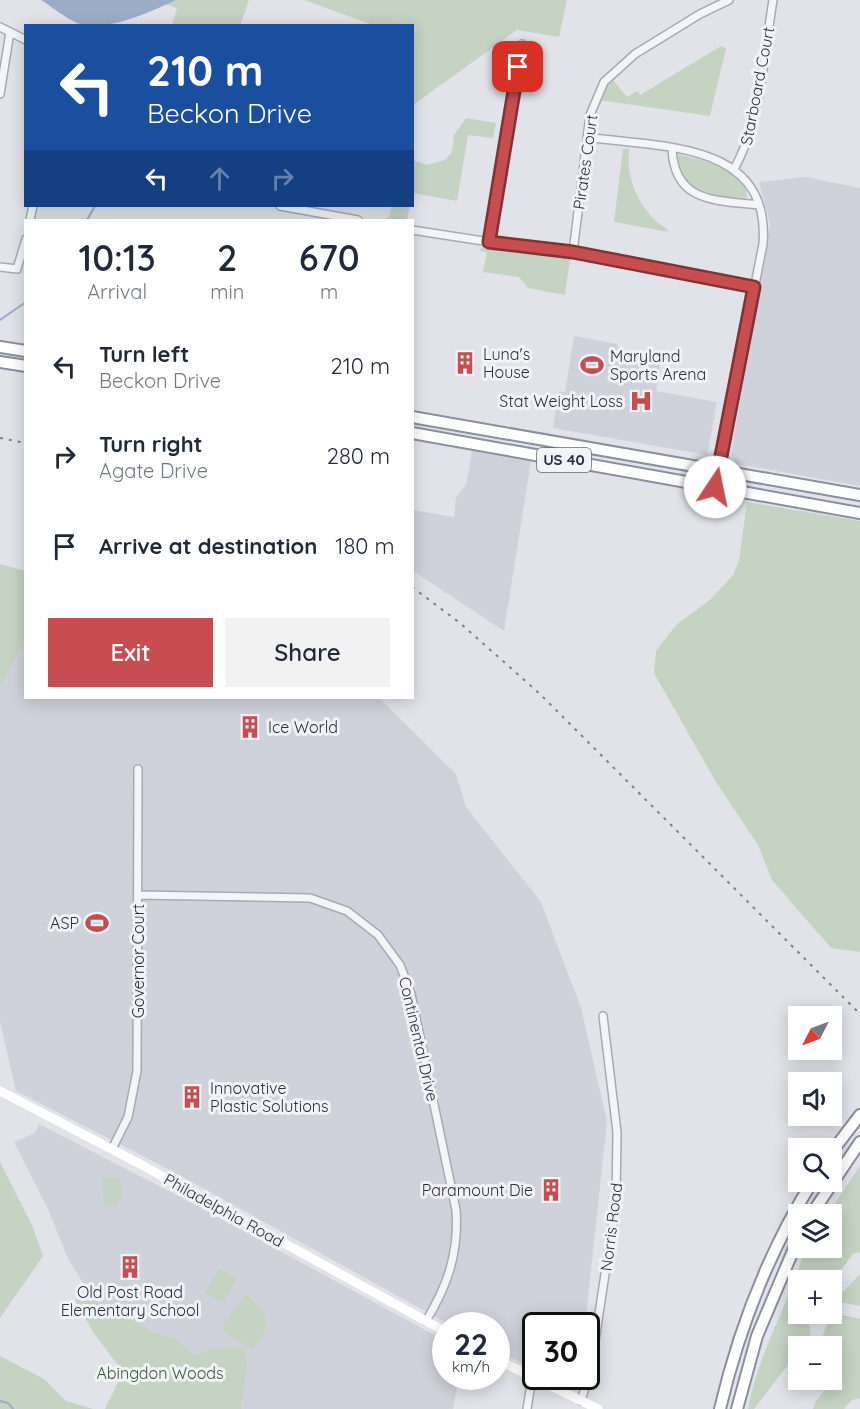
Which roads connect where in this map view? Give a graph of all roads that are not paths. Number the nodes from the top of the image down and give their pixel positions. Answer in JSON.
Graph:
{"nodes":[{"id":1,"x":729,"y":0,"type":"edge"},
{"id":2,"x":773,"y":0,"type":"edge"},
{"id":3,"x":0,"y":27,"type":"edge"},
{"id":4,"x":10,"y":32,"type":"junction"},
{"id":5,"x":24,"y":39,"type":"edge"},
{"id":6,"x":522,"y":44,"type":"dead end"},
{"id":7,"x":0,"y":94,"type":"edge"},
{"id":8,"x":587,"y":137,"type":"junction"},
{"id":9,"x":672,"y":148,"type":"junction"},
{"id":10,"x":734,"y":169,"type":"junction"},
{"id":11,"x":759,"y":205,"type":"junction"},
{"id":12,"x":286,"y":207,"type":"edge"},
{"id":13,"x":352,"y":219,"type":"edge"},
{"id":14,"x":414,"y":230,"type":"edge"},
{"id":15,"x":489,"y":242,"type":"junction"},
{"id":16,"x":24,"y":246,"type":"edge"},
{"id":17,"x":573,"y":252,"type":"junction"},
{"id":18,"x":0,"y":267,"type":"edge"},
{"id":19,"x":754,"y":287,"type":"junction"},
{"id":20,"x":0,"y":347,"type":"edge"},
{"id":21,"x":24,"y":351,"type":"edge"},
{"id":22,"x":0,"y":362,"type":"edge"},
{"id":23,"x":24,"y":366,"type":"edge"},
{"id":24,"x":414,"y":417,"type":"edge"},
{"id":25,"x":414,"y":433,"type":"edge"},
{"id":26,"x":718,"y":471,"type":"junction"},
{"id":27,"x":715,"y":487,"type":"junction"},
{"id":28,"x":860,"y":495,"type":"edge"},
{"id":29,"x":860,"y":513,"type":"edge"},
{"id":30,"x":138,"y":769,"type":"dead end"},
{"id":31,"x":138,"y":895,"type":"junction"},
{"id":32,"x":603,"y":1016,"type":"dead end"},
{"id":33,"x":0,"y":1091,"type":"edge"},
{"id":34,"x":860,"y":1115,"type":"edge"},
{"id":35,"x":842,"y":1139,"type":"edge"},
{"id":36,"x":860,"y":1142,"type":"edge"},
{"id":37,"x":112,"y":1149,"type":"junction"},
{"id":38,"x":807,"y":1192,"type":"edge"},
{"id":39,"x":818,"y":1204,"type":"edge"},
{"id":40,"x":790,"y":1258,"type":"edge"},
{"id":41,"x":426,"y":1321,"type":"junction"},
{"id":42,"x":432,"y":1324,"type":"edge"},
{"id":43,"x":530,"y":1390,"type":"edge"},
{"id":44,"x":558,"y":1390,"type":"edge"},
{"id":45,"x":581,"y":1401,"type":"junction"},
{"id":46,"x":526,"y":1409,"type":"edge"},
{"id":47,"x":598,"y":1409,"type":"edge"},
{"id":48,"x":720,"y":1409,"type":"edge"},
{"id":49,"x":737,"y":1409,"type":"edge"}],
"edges":[{"from":1,"to":8,"type":"street","name":"Pirates Court"},
{"from":2,"to":10,"type":"street","name":"Starboard Court"},
{"from":3,"to":4,"type":"street"},
{"from":4,"to":5,"type":"street"},
{"from":4,"to":7,"type":"street"},
{"from":6,"to":15,"type":"street"},
{"from":8,"to":9,"type":"street"},
{"from":8,"to":17,"type":"street","name":"Pirates Court"},
{"from":9,"to":10,"type":"street"},
{"from":9,"to":11,"type":"street"},
{"from":10,"to":11,"type":"street"},
{"from":11,"to":19,"type":"street"},
{"from":12,"to":13,"type":"street"},
{"from":14,"to":15,"type":"street"},
{"from":15,"to":17,"type":"street"},
{"from":16,"to":18,"type":"street"},
{"from":17,"to":19,"type":"street"},
{"from":19,"to":26,"type":"street"},
{"from":20,"to":21,"type":"highway"},
{"from":22,"to":23,"type":"highway"},
{"from":24,"to":26,"type":"highway","number":"US 40"},
{"from":25,"to":27,"type":"highway","number":"US 40"},
{"from":26,"to":27,"type":"street"},
{"from":26,"to":28,"type":"highway","number":"US 40"},
{"from":27,"to":29,"type":"highway","number":"US 40"},
{"from":30,"to":31,"type":"street","name":"Governor Court"},
{"from":31,"to":37,"type":"street","name":"Governor Court"},
{"from":31,"to":41,"type":"street","name":"Continental Drive"},
{"from":32,"to":45,"type":"street","name":"Norris Road"},
{"from":33,"to":37,"type":"main road","name":"Philadelphia Road"},
{"from":34,"to":35,"type":"highway"},
{"from":36,"to":39,"type":"highway"},
{"from":37,"to":41,"type":"main road","name":"Philadelphia Road"},
{"from":38,"to":48,"type":"highway"},
{"from":40,"to":49,"type":"highway"},
{"from":41,"to":42,"type":"main road","name":"Philadelphia Road"},
{"from":43,"to":46,"type":"street"},
{"from":44,"to":45,"type":"main road"},
{"from":45,"to":47,"type":"main road"}]}
